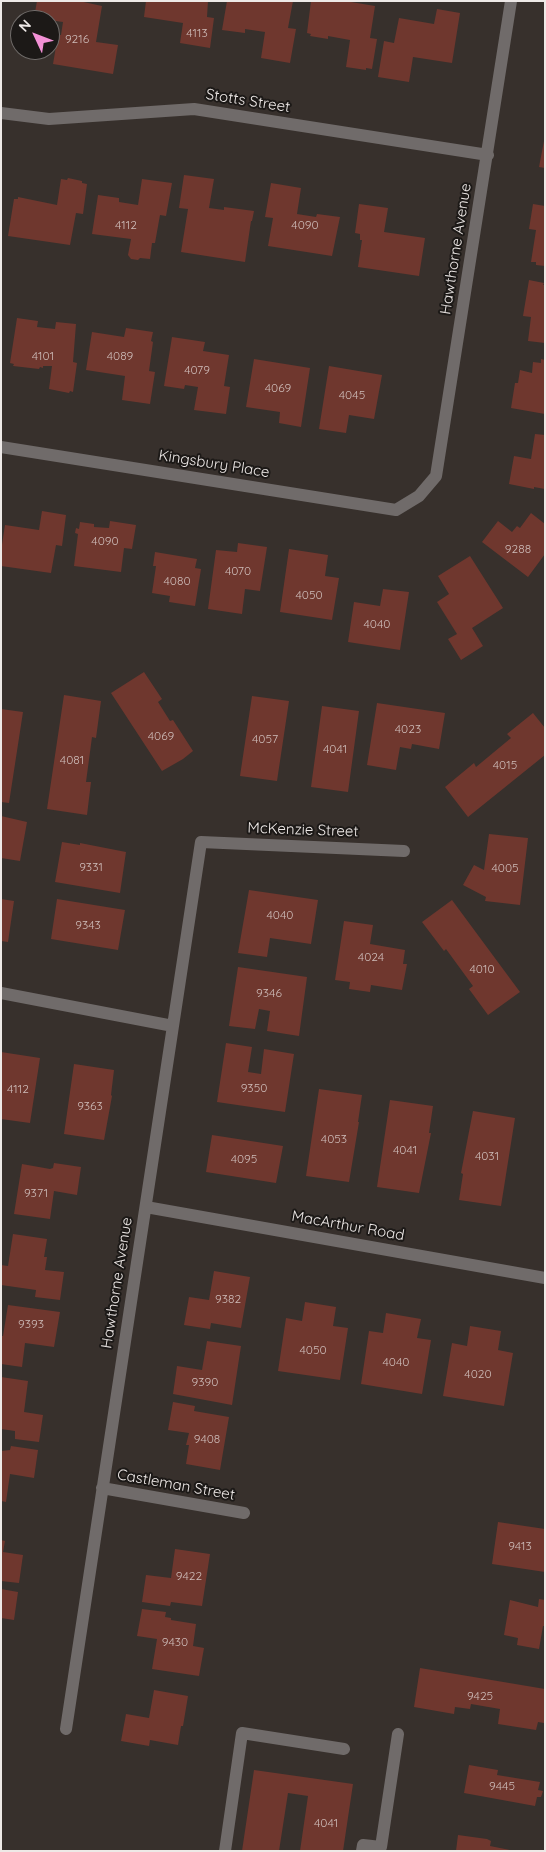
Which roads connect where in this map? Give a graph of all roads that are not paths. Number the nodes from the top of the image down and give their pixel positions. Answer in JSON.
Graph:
{"nodes":[{"id":1,"x":512,"y":1,"type":"edge"},
{"id":2,"x":1,"y":113,"type":"edge"},
{"id":3,"x":488,"y":155,"type":"junction"},
{"id":4,"x":1,"y":446,"type":"edge"},
{"id":5,"x":419,"y":496,"type":"joint"},
{"id":6,"x":201,"y":842,"type":"joint"},
{"id":7,"x":404,"y":851,"type":"dead end"},
{"id":8,"x":1,"y":993,"type":"edge"},
{"id":9,"x":173,"y":1026,"type":"junction"},
{"id":10,"x":146,"y":1207,"type":"junction"},
{"id":11,"x":545,"y":1278,"type":"edge"},
{"id":12,"x":102,"y":1488,"type":"junction"},
{"id":13,"x":244,"y":1513,"type":"dead end"},
{"id":14,"x":66,"y":1729,"type":"dead end"},
{"id":15,"x":398,"y":1734,"type":"dead end"},
{"id":16,"x":344,"y":1749,"type":"dead end"},
{"id":17,"x":225,"y":1851,"type":"edge"},
{"id":18,"x":362,"y":1851,"type":"edge"}],
"edges":[{"from":1,"to":3,"type":"street","name":"Hawthorne Avenue"},
{"from":2,"to":3,"type":"street","name":"Stotts Street"},
{"from":3,"to":5,"type":"street","name":"Hawthorne Avenue"},
{"from":4,"to":5,"type":"street","name":"Kingsbury Place"},
{"from":6,"to":7,"type":"street","name":"McKenzie Street"},
{"from":6,"to":9,"type":"street","name":"Hawthorne Avenue"},
{"from":8,"to":9,"type":"street"},
{"from":9,"to":10,"type":"street","name":"Hawthorne Avenue"},
{"from":10,"to":11,"type":"street","name":"MacArthur Road"},
{"from":10,"to":12,"type":"street","name":"Hawthorne Avenue"},
{"from":12,"to":13,"type":"street","name":"Castleman Street"},
{"from":12,"to":14,"type":"street","name":"Hawthorne Avenue"},
{"from":15,"to":18,"type":"street"},
{"from":16,"to":17,"type":"street"}]}
